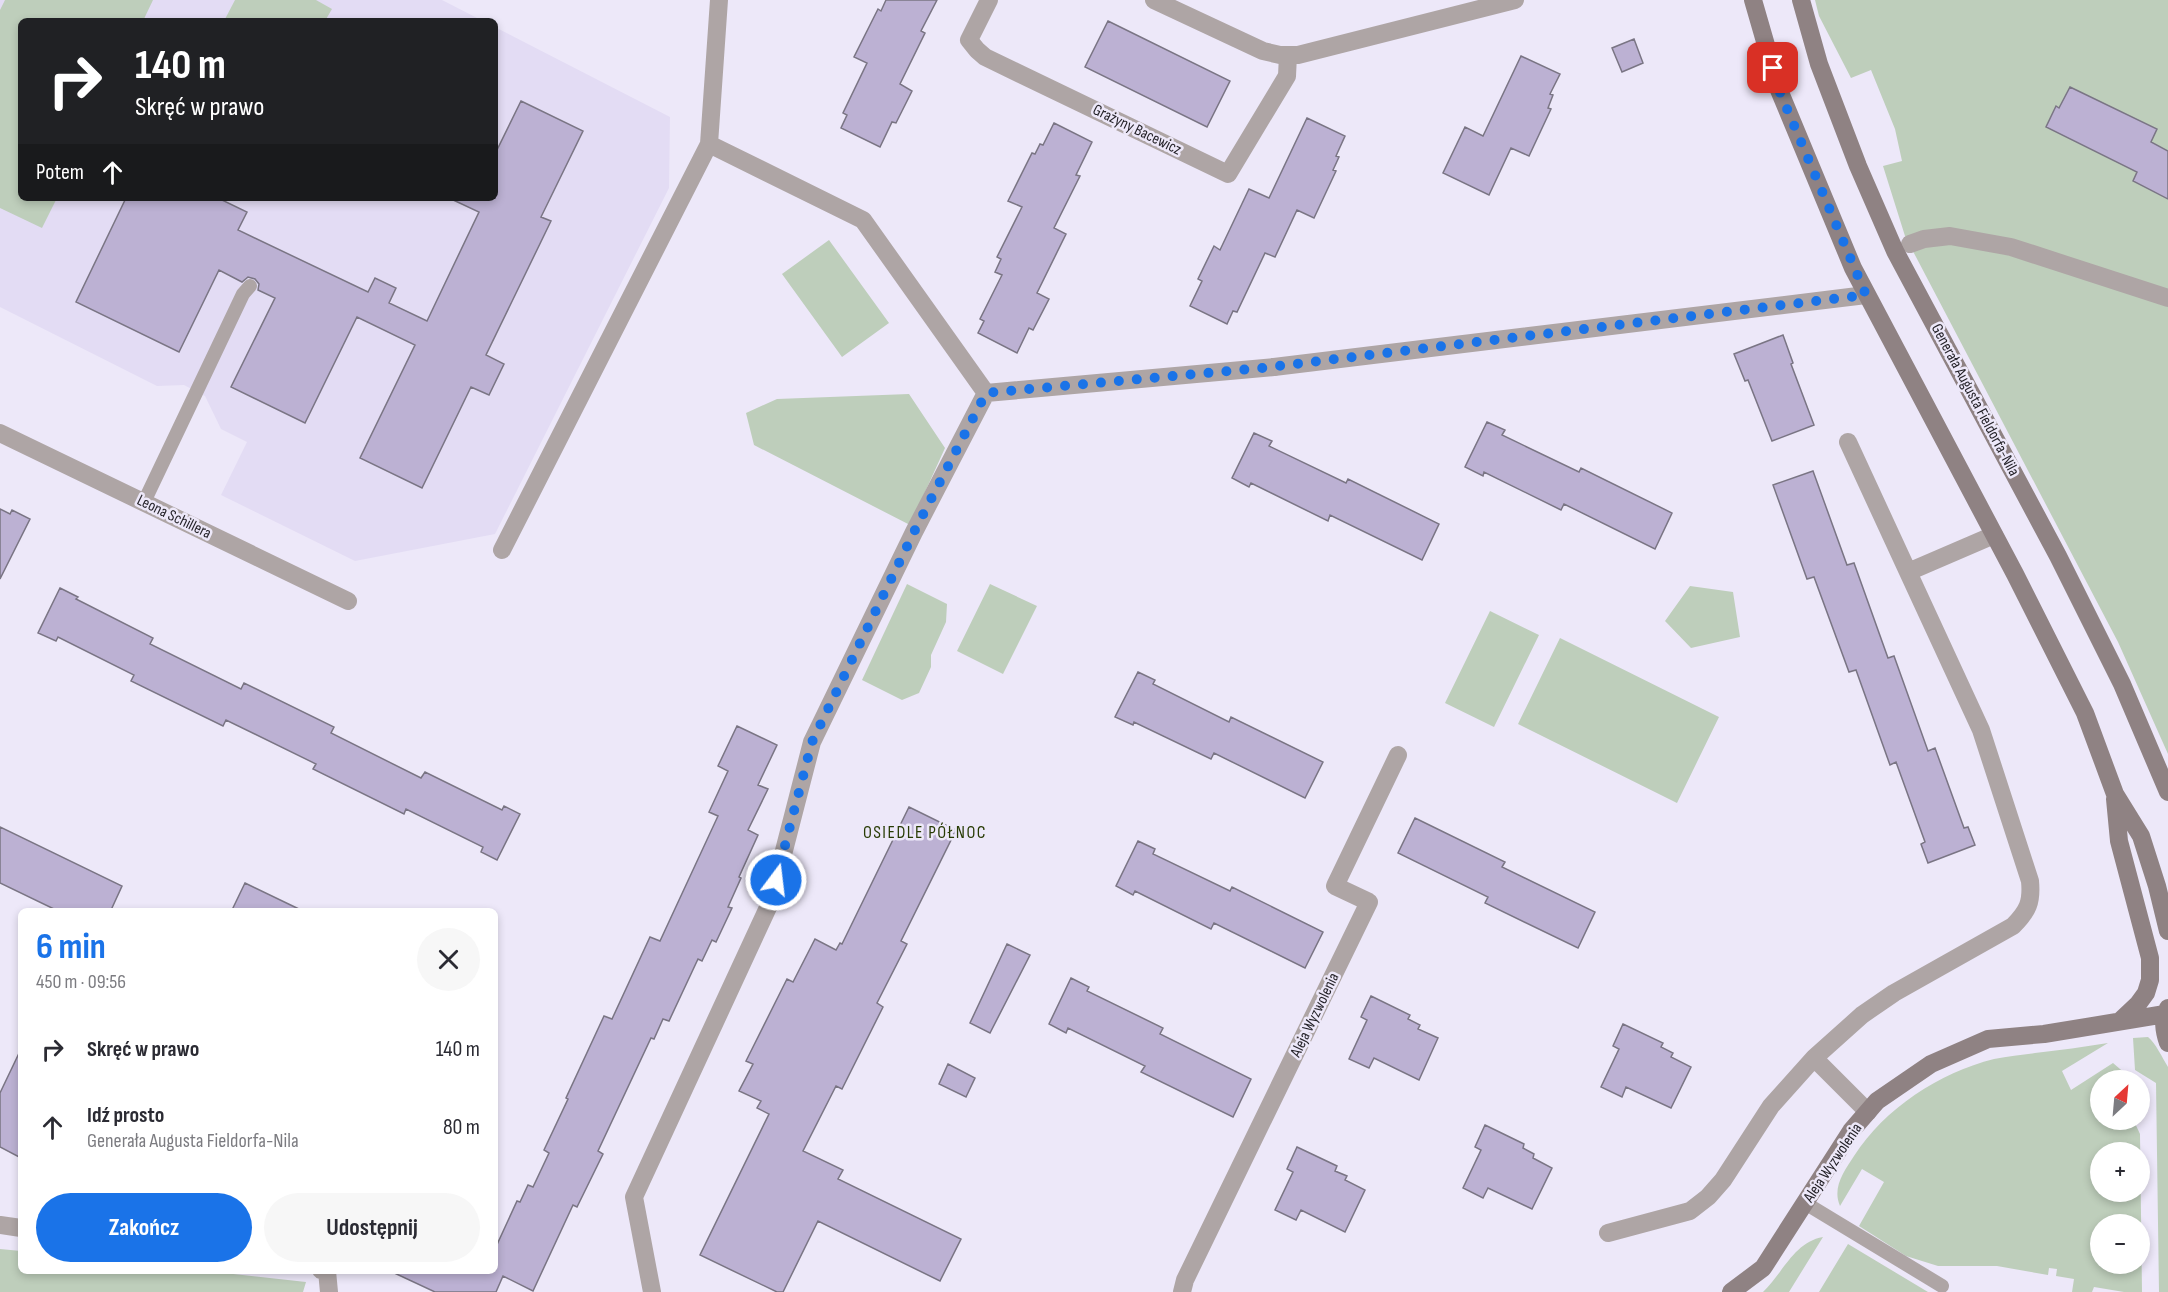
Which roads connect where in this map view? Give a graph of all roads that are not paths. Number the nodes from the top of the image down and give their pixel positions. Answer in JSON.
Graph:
{"nodes":[{"id":1,"x":719,"y":0,"type":"edge"},
{"id":2,"x":989,"y":0,"type":"edge"},
{"id":3,"x":1154,"y":0,"type":"edge"},
{"id":4,"x":1515,"y":0,"type":"edge"},
{"id":5,"x":1754,"y":0,"type":"edge"},
{"id":6,"x":1802,"y":0,"type":"edge"},
{"id":7,"x":1288,"y":55,"type":"junction"},
{"id":8,"x":709,"y":144,"type":"junction"},
{"id":9,"x":1910,"y":244,"type":"dead end"},
{"id":10,"x":250,"y":286,"type":"dead end"},
{"id":11,"x":1866,"y":295,"type":"junction"},
{"id":12,"x":2168,"y":298,"type":"edge"},
{"id":13,"x":986,"y":393,"type":"junction"},
{"id":14,"x":0,"y":433,"type":"edge"},
{"id":15,"x":1848,"y":442,"type":"dead end"},
{"id":16,"x":144,"y":502,"type":"junction"},
{"id":17,"x":1994,"y":535,"type":"junction"},
{"id":18,"x":502,"y":550,"type":"dead end"},
{"id":19,"x":1908,"y":572,"type":"junction"},
{"id":20,"x":348,"y":601,"type":"dead end"},
{"id":21,"x":1398,"y":755,"type":"dead end"},
{"id":22,"x":2168,"y":792,"type":"edge"},
{"id":23,"x":2115,"y":794,"type":"junction"},
{"id":24,"x":2168,"y":931,"type":"edge"},
{"id":25,"x":2166,"y":1011,"type":"edge"},
{"id":26,"x":2121,"y":1020,"type":"junction"},
{"id":27,"x":2168,"y":1043,"type":"edge"},
{"id":28,"x":1814,"y":1058,"type":"junction"},
{"id":29,"x":1868,"y":1113,"type":"junction"},
{"id":30,"x":1806,"y":1203,"type":"junction"},
{"id":31,"x":0,"y":1225,"type":"edge"},
{"id":32,"x":18,"y":1228,"type":"edge"},
{"id":33,"x":1608,"y":1233,"type":"dead end"},
{"id":34,"x":327,"y":1274,"type":"edge"},
{"id":35,"x":1942,"y":1286,"type":"dead end"},
{"id":36,"x":329,"y":1292,"type":"edge"},
{"id":37,"x":651,"y":1292,"type":"edge"},
{"id":38,"x":1182,"y":1292,"type":"edge"},
{"id":39,"x":1731,"y":1292,"type":"edge"}],
"edges":[{"from":1,"to":8,"type":"street"},
{"from":2,"to":7,"type":"street","name":"Grażyny Bacewicz"},
{"from":3,"to":7,"type":"street"},
{"from":4,"to":7,"type":"street"},
{"from":5,"to":11,"type":"main road"},
{"from":6,"to":22,"type":"main road","name":"Generała Augusta Fieldorfa-Nila"},
{"from":8,"to":13,"type":"street"},
{"from":8,"to":18,"type":"street"},
{"from":9,"to":12,"type":"street"},
{"from":10,"to":16,"type":"lane"},
{"from":11,"to":13,"type":"street"},
{"from":11,"to":17,"type":"main road"},
{"from":13,"to":37,"type":"street"},
{"from":14,"to":16,"type":"street","name":"Leona Schillera"},
{"from":15,"to":19,"type":"street"},
{"from":16,"to":20,"type":"street","name":"Leona Schillera"},
{"from":17,"to":19,"type":"street"},
{"from":17,"to":23,"type":"main road"},
{"from":19,"to":28,"type":"street"},
{"from":21,"to":38,"type":"street","name":"Aleja Wyzwolenia"},
{"from":23,"to":24,"type":"main road"},
{"from":23,"to":26,"type":"main road"},
{"from":25,"to":26,"type":"main road","name":"Aleja Wyzwolenia"},
{"from":25,"to":27,"type":"main road"},
{"from":26,"to":29,"type":"main road","name":"Aleja Wyzwolenia"},
{"from":28,"to":29,"type":"street"},
{"from":28,"to":33,"type":"street"},
{"from":29,"to":30,"type":"main road","name":"Aleja Wyzwolenia"},
{"from":30,"to":35,"type":"lane"},
{"from":30,"to":39,"type":"main road","name":"Aleja Wyzwolenia"},
{"from":31,"to":32,"type":"street"},
{"from":34,"to":36,"type":"street"}]}
